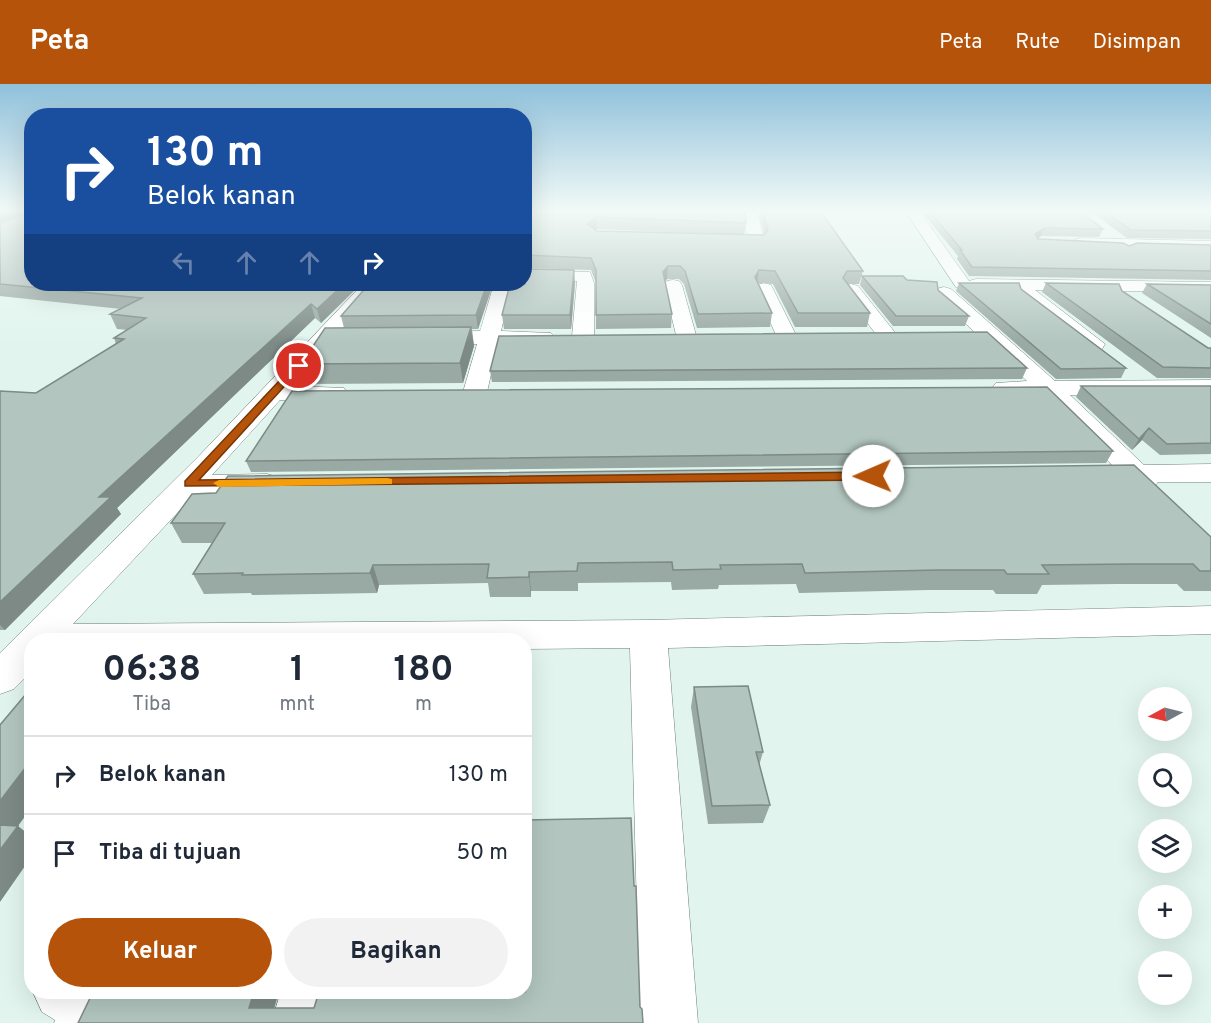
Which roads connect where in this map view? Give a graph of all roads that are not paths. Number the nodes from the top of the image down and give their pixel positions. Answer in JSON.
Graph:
{"nodes":[{"id":1,"x":932,"y":256,"type":"edge"},
{"id":2,"x":1138,"y":256,"type":"edge"},
{"id":3,"x":1143,"y":260,"type":"edge"},
{"id":4,"x":1160,"y":271,"type":"edge"},
{"id":5,"x":532,"y":275,"type":"edge"},
{"id":6,"x":673,"y":285,"type":"dead end"},
{"id":7,"x":946,"y":287,"type":"junction"},
{"id":8,"x":1184,"y":287,"type":"junction"},
{"id":9,"x":1209,"y":288,"type":"edge"},
{"id":10,"x":764,"y":290,"type":"edge"},
{"id":11,"x":851,"y":290,"type":"edge"},
{"id":12,"x":367,"y":291,"type":"edge"},
{"id":13,"x":501,"y":291,"type":"edge"},
{"id":14,"x":1026,"y":292,"type":"edge"},
{"id":15,"x":1125,"y":294,"type":"edge"},
{"id":16,"x":1144,"y":307,"type":"edge"},
{"id":17,"x":864,"y":334,"type":"edge"},
{"id":18,"x":886,"y":334,"type":"junction"},
{"id":19,"x":909,"y":334,"type":"edge"},
{"id":20,"x":956,"y":334,"type":"edge"},
{"id":21,"x":990,"y":334,"type":"junction"},
{"id":22,"x":708,"y":335,"type":"edge"},
{"id":23,"x":764,"y":335,"type":"edge"},
{"id":24,"x":786,"y":335,"type":"junction"},
{"id":25,"x":808,"y":335,"type":"edge"},
{"id":26,"x":583,"y":336,"type":"junction"},
{"id":27,"x":606,"y":336,"type":"edge"},
{"id":28,"x":663,"y":336,"type":"edge"},
{"id":29,"x":686,"y":336,"type":"junction"},
{"id":30,"x":407,"y":338,"type":"edge"},
{"id":31,"x":490,"y":338,"type":"junction"},
{"id":32,"x":1106,"y":353,"type":"edge"},
{"id":33,"x":1123,"y":367,"type":"edge"},
{"id":34,"x":1150,"y":387,"type":"junction"},
{"id":35,"x":1211,"y":387,"type":"edge"},
{"id":36,"x":978,"y":388,"type":"edge"},
{"id":37,"x":1049,"y":388,"type":"junction"},
{"id":38,"x":476,"y":392,"type":"edge"},
{"id":39,"x":274,"y":393,"type":"junction"},
{"id":40,"x":362,"y":393,"type":"edge"},
{"id":41,"x":1211,"y":472,"type":"edge"},
{"id":42,"x":1135,"y":473,"type":"junction"},
{"id":43,"x":1076,"y":474,"type":"edge"},
{"id":44,"x":289,"y":482,"type":"edge"},
{"id":45,"x":189,"y":483,"type":"junction"},
{"id":46,"x":1161,"y":498,"type":"edge"},
{"id":47,"x":1211,"y":620,"type":"edge"},
{"id":48,"x":44,"y":633,"type":"edge"},
{"id":49,"x":648,"y":634,"type":"junction"},
{"id":50,"x":532,"y":636,"type":"edge"},
{"id":51,"x":24,"y":653,"type":"edge"},
{"id":52,"x":0,"y":678,"type":"edge"},
{"id":53,"x":73,"y":999,"type":"edge"},
{"id":54,"x":308,"y":999,"type":"edge"},
{"id":55,"x":82,"y":1023,"type":"edge"},
{"id":56,"x":300,"y":1023,"type":"edge"},
{"id":57,"x":669,"y":1023,"type":"edge"}],
"edges":[{"from":1,"to":7,"type":"street"},
{"from":2,"to":3,"type":"street"},
{"from":4,"to":8,"type":"street"},
{"from":5,"to":26,"type":"street"},
{"from":6,"to":29,"type":"street"},
{"from":7,"to":8,"type":"street"},
{"from":7,"to":21,"type":"street"},
{"from":8,"to":9,"type":"street"},
{"from":10,"to":24,"type":"street"},
{"from":11,"to":18,"type":"street"},
{"from":12,"to":39,"type":"street"},
{"from":13,"to":31,"type":"street"},
{"from":14,"to":32,"type":"street"},
{"from":15,"to":16,"type":"street"},
{"from":17,"to":18,"type":"street"},
{"from":18,"to":19,"type":"street"},
{"from":20,"to":21,"type":"street"},
{"from":21,"to":37,"type":"street"},
{"from":22,"to":29,"type":"street"},
{"from":23,"to":24,"type":"street"},
{"from":24,"to":25,"type":"street"},
{"from":26,"to":27,"type":"street"},
{"from":26,"to":31,"type":"street"},
{"from":28,"to":29,"type":"street"},
{"from":30,"to":31,"type":"street"},
{"from":31,"to":38,"type":"street"},
{"from":33,"to":34,"type":"street"},
{"from":34,"to":35,"type":"street"},
{"from":34,"to":37,"type":"street"},
{"from":36,"to":37,"type":"street"},
{"from":37,"to":42,"type":"street"},
{"from":39,"to":40,"type":"street"},
{"from":39,"to":45,"type":"street"},
{"from":41,"to":42,"type":"street"},
{"from":42,"to":43,"type":"street"},
{"from":42,"to":46,"type":"street"},
{"from":44,"to":45,"type":"street"},
{"from":45,"to":48,"type":"street"},
{"from":47,"to":49,"type":"street"},
{"from":49,"to":50,"type":"street"},
{"from":49,"to":57,"type":"street"},
{"from":51,"to":52,"type":"street"},
{"from":53,"to":55,"type":"street"},
{"from":54,"to":56,"type":"street"}]}
